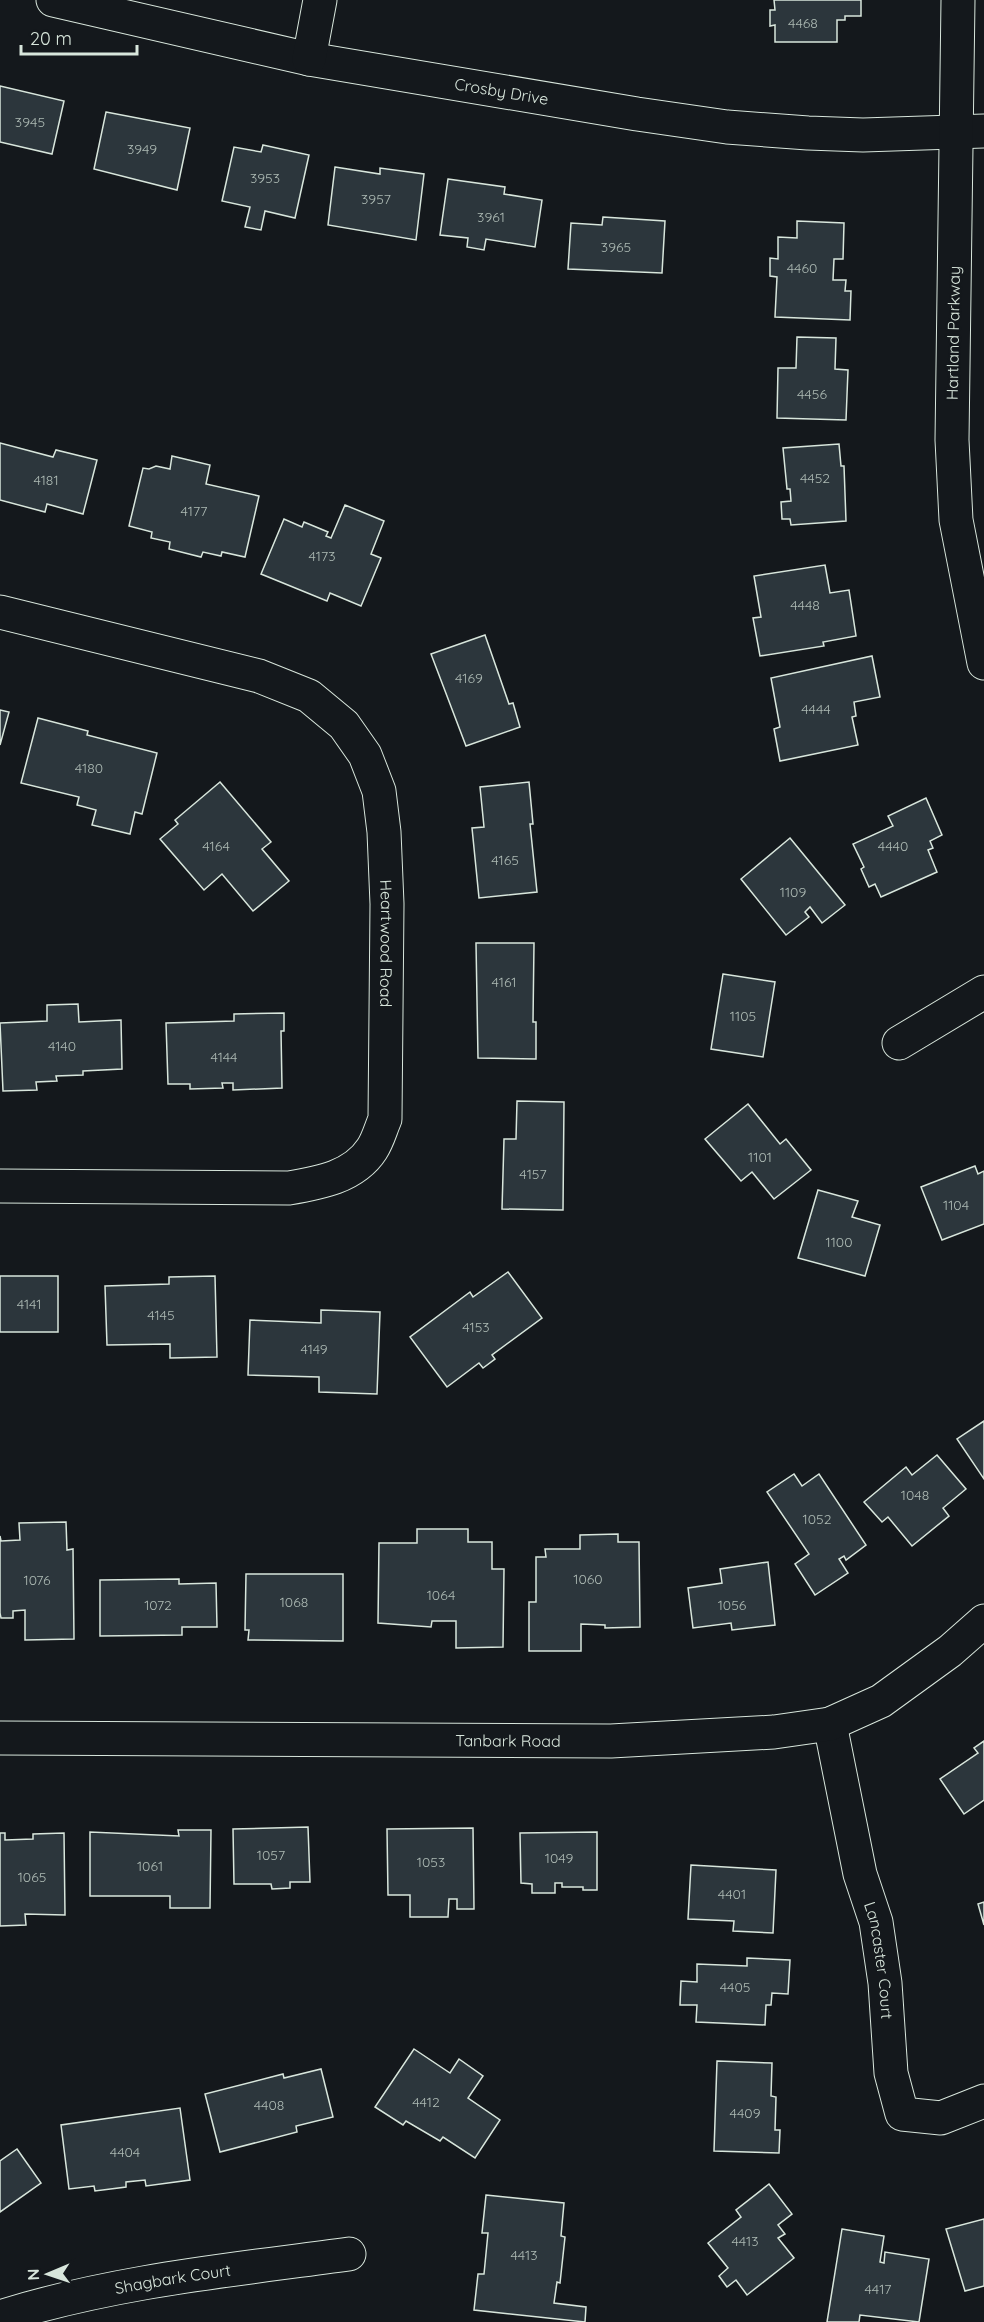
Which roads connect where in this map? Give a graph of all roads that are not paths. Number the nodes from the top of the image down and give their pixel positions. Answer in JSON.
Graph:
{"nodes":[{"id":1,"x":53,"y":0,"type":"edge"},
{"id":2,"x":320,"y":0,"type":"edge"},
{"id":3,"x":958,"y":0,"type":"edge"},
{"id":4,"x":309,"y":59,"type":"junction"},
{"id":5,"x":969,"y":131,"type":"edge"},
{"id":6,"x":0,"y":612,"type":"edge"},
{"id":7,"x":984,"y":663,"type":"edge"},
{"id":8,"x":984,"y":992,"type":"edge"},
{"id":9,"x":899,"y":1043,"type":"dead end"},
{"id":10,"x":0,"y":1186,"type":"edge"},
{"id":11,"x":984,"y":1621,"type":"edge"},
{"id":12,"x":830,"y":1724,"type":"junction"},
{"id":13,"x":0,"y":1738,"type":"edge"},
{"id":14,"x":984,"y":2101,"type":"edge"},
{"id":15,"x":349,"y":2254,"type":"dead end"},
{"id":16,"x":0,"y":2317,"type":"edge"}],
"edges":[{"from":1,"to":4,"type":"street","name":"Crosby Drive"},
{"from":2,"to":4,"type":"street"},
{"from":3,"to":5,"type":"street","name":"Hartland Parkway"},
{"from":4,"to":5,"type":"street","name":"Crosby Drive"},
{"from":5,"to":7,"type":"street","name":"Hartland Parkway"},
{"from":6,"to":10,"type":"street","name":"Heartwood Road"},
{"from":8,"to":9,"type":"street"},
{"from":11,"to":12,"type":"street","name":"Tanbark Road"},
{"from":12,"to":13,"type":"street","name":"Tanbark Road"},
{"from":12,"to":14,"type":"street","name":"Lancaster Court"},
{"from":15,"to":16,"type":"street","name":"Shagbark Court"}]}
